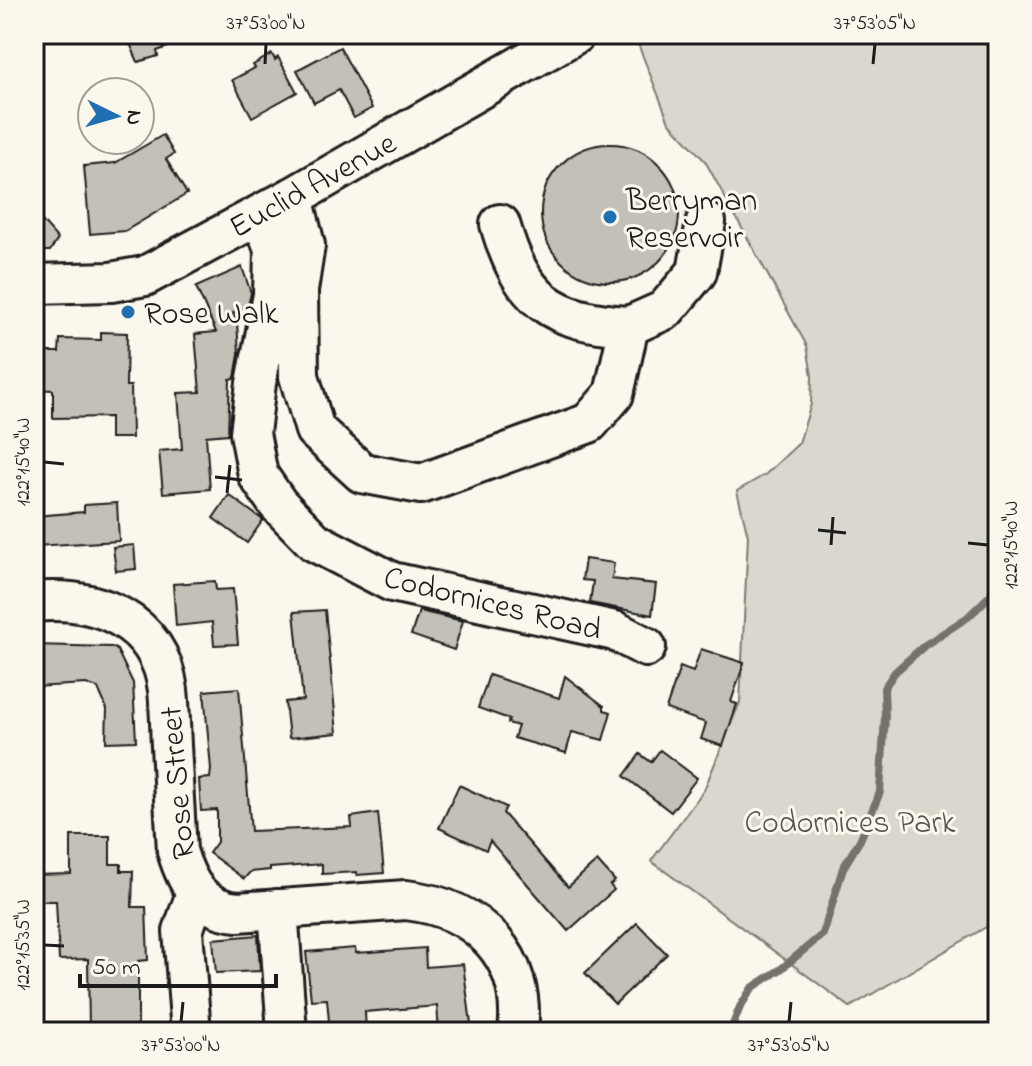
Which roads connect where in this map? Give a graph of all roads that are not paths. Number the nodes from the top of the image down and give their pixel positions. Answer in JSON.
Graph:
{"nodes":[{"id":1,"x":575,"y":34,"type":"edge"},
{"id":2,"x":277,"y":206,"type":"junction"},
{"id":3,"x":706,"y":222,"type":"dead end"},
{"id":4,"x":500,"y":224,"type":"dead end"},
{"id":5,"x":34,"y":284,"type":"edge"},
{"id":6,"x":629,"y":326,"type":"junction"},
{"id":7,"x":34,"y":602,"type":"edge"},
{"id":8,"x":646,"y":647,"type":"dead end"},
{"id":9,"x":196,"y":893,"type":"junction"},
{"id":10,"x":278,"y":909,"type":"junction"},
{"id":11,"x":191,"y":1032,"type":"edge"},
{"id":12,"x":287,"y":1032,"type":"edge"},
{"id":13,"x":518,"y":1032,"type":"edge"}],
"edges":[{"from":1,"to":2,"type":"street","name":"Euclid Avenue"},
{"from":2,"to":5,"type":"street","name":"Euclid Avenue"},
{"from":2,"to":6,"type":"street"},
{"from":2,"to":8,"type":"street","name":"Codornices Road"},
{"from":3,"to":6,"type":"street"},
{"from":4,"to":6,"type":"street"},
{"from":7,"to":9,"type":"street","name":"Rose Street"},
{"from":9,"to":10,"type":"street"},
{"from":9,"to":11,"type":"street","name":"Rose Street"},
{"from":10,"to":12,"type":"street"},
{"from":10,"to":13,"type":"street"}]}
